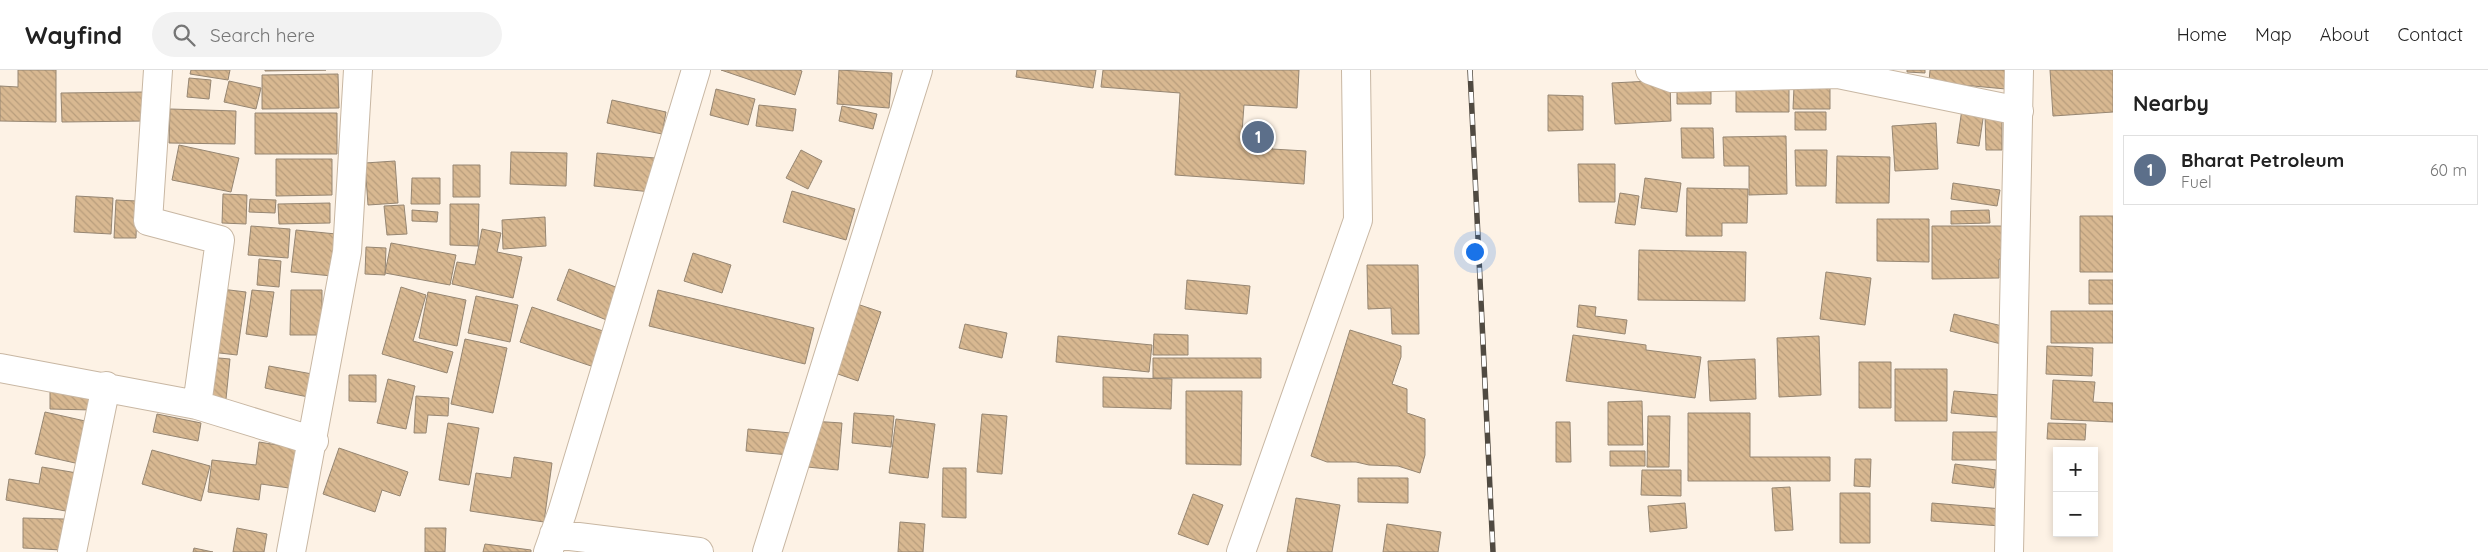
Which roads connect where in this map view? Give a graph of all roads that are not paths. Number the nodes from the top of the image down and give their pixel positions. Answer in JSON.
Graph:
{"nodes":[{"id":1,"x":158,"y":70,"type":"edge"},
{"id":2,"x":358,"y":70,"type":"edge"},
{"id":3,"x":696,"y":70,"type":"edge"},
{"id":4,"x":918,"y":70,"type":"edge"},
{"id":5,"x":1356,"y":70,"type":"edge"},
{"id":6,"x":1650,"y":70,"type":"edge"},
{"id":7,"x":2020,"y":70,"type":"edge"},
{"id":8,"x":1838,"y":72,"type":"edge"},
{"id":9,"x":2019,"y":111,"type":"junction"},
{"id":10,"x":0,"y":368,"type":"edge"},
{"id":11,"x":106,"y":386,"type":"junction"},
{"id":12,"x":197,"y":405,"type":"junction"},
{"id":13,"x":314,"y":442,"type":"junction"},
{"id":14,"x":551,"y":543,"type":"edge"},
{"id":15,"x":72,"y":552,"type":"edge"},
{"id":16,"x":291,"y":552,"type":"edge"},
{"id":17,"x":699,"y":552,"type":"edge"},
{"id":18,"x":767,"y":552,"type":"edge"},
{"id":19,"x":1241,"y":552,"type":"edge"},
{"id":20,"x":2010,"y":552,"type":"edge"}],
"edges":[{"from":1,"to":12,"type":"street"},
{"from":2,"to":13,"type":"street"},
{"from":3,"to":14,"type":"street"},
{"from":4,"to":18,"type":"street"},
{"from":5,"to":19,"type":"street"},
{"from":6,"to":8,"type":"street"},
{"from":7,"to":9,"type":"street"},
{"from":8,"to":9,"type":"street"},
{"from":9,"to":20,"type":"street"},
{"from":10,"to":11,"type":"street"},
{"from":11,"to":12,"type":"street"},
{"from":11,"to":15,"type":"street"},
{"from":12,"to":13,"type":"street"},
{"from":13,"to":16,"type":"street"},
{"from":14,"to":17,"type":"street"}]}
